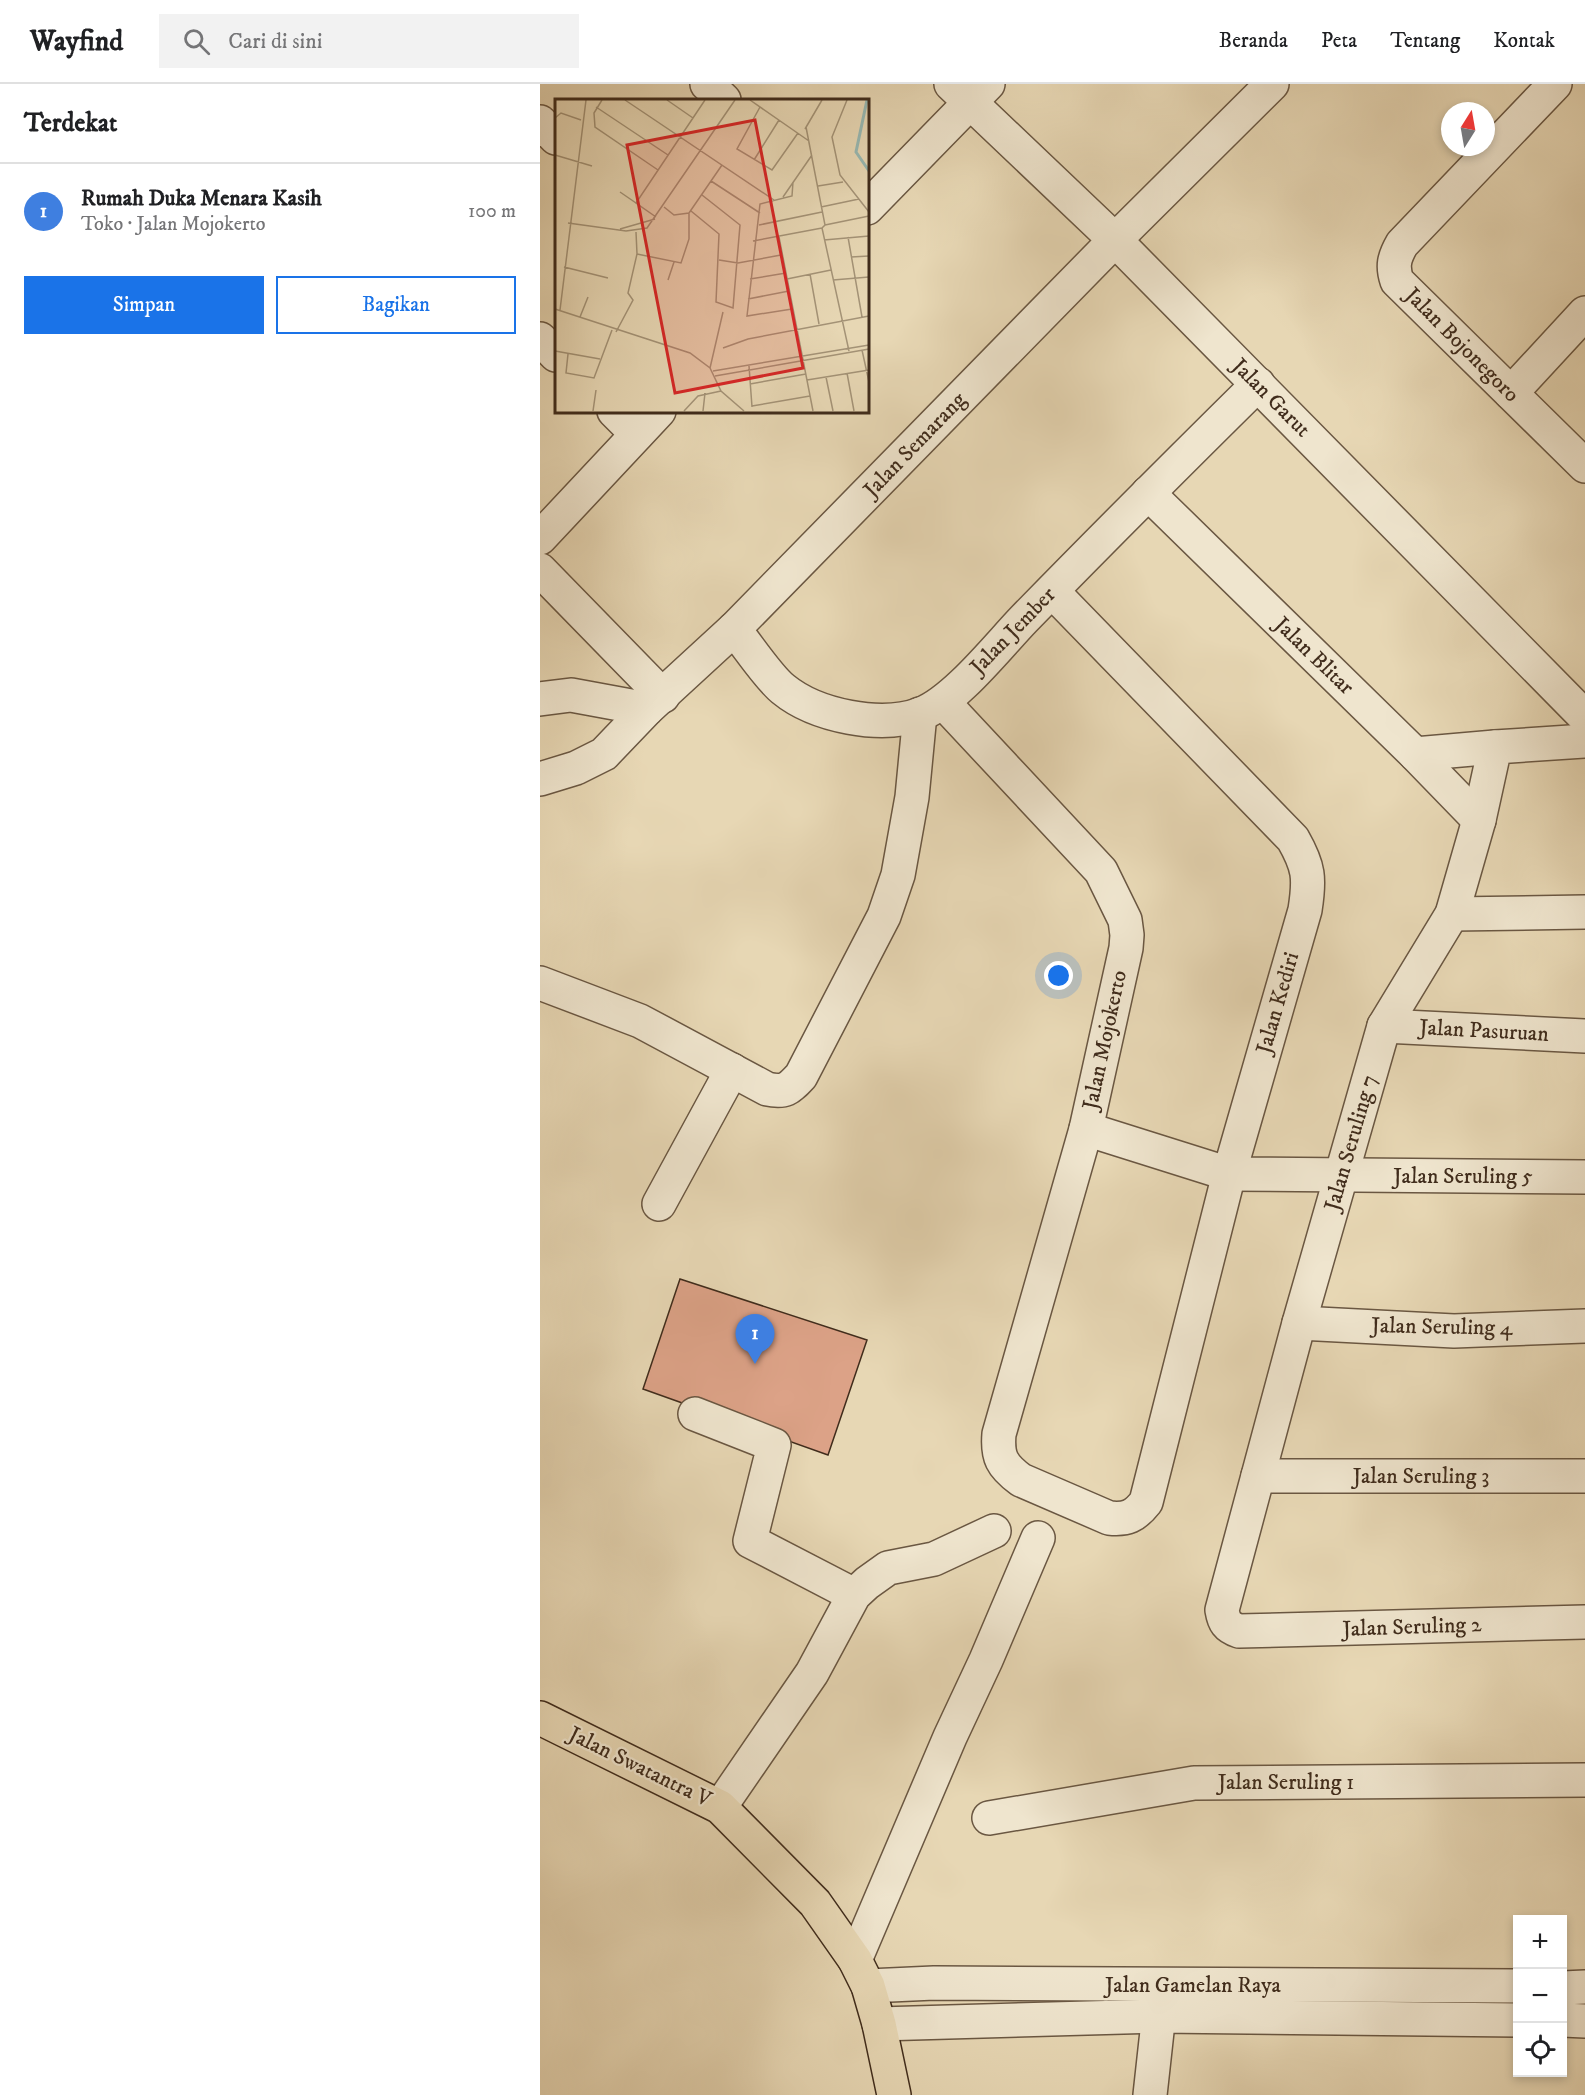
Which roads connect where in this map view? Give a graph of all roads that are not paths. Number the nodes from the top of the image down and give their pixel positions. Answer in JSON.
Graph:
{"nodes":[{"id":1,"x":707,"y":84,"type":"edge"},
{"id":2,"x":1272,"y":84,"type":"edge"},
{"id":3,"x":1555,"y":84,"type":"edge"},
{"id":4,"x":969,"y":90,"type":"edge"},
{"id":5,"x":723,"y":99,"type":"edge"},
{"id":6,"x":540,"y":122,"type":"edge"},
{"id":7,"x":555,"y":137,"type":"edge"},
{"id":8,"x":868,"y":207,"type":"edge"},
{"id":9,"x":1115,"y":240,"type":"junction"},
{"id":10,"x":1585,"y":313,"type":"edge"},
{"id":11,"x":540,"y":339,"type":"edge"},
{"id":12,"x":555,"y":354,"type":"edge"},
{"id":13,"x":1258,"y":384,"type":"junction"},
{"id":14,"x":1511,"y":393,"type":"junction"},
{"id":15,"x":617,"y":412,"type":"edge"},
{"id":16,"x":648,"y":422,"type":"edge"},
{"id":17,"x":1585,"y":466,"type":"edge"},
{"id":18,"x":1148,"y":494,"type":"junction"},
{"id":19,"x":540,"y":538,"type":"edge"},
{"id":20,"x":540,"y":570,"type":"edge"},
{"id":21,"x":1052,"y":591,"type":"junction"},
{"id":22,"x":734,"y":629,"type":"junction"},
{"id":23,"x":540,"y":699,"type":"edge"},
{"id":24,"x":655,"y":703,"type":"junction"},
{"id":25,"x":932,"y":709,"type":"junction"},
{"id":26,"x":1585,"y":717,"type":"edge"},
{"id":27,"x":1585,"y":741,"type":"edge"},
{"id":28,"x":1495,"y":747,"type":"junction"},
{"id":29,"x":1415,"y":754,"type":"junction"},
{"id":30,"x":540,"y":779,"type":"edge"},
{"id":31,"x":1479,"y":820,"type":"junction"},
{"id":32,"x":1585,"y":912,"type":"edge"},
{"id":33,"x":1452,"y":914,"type":"junction"},
{"id":34,"x":540,"y":982,"type":"edge"},
{"id":35,"x":1384,"y":1026,"type":"junction"},
{"id":36,"x":1585,"y":1036,"type":"edge"},
{"id":37,"x":732,"y":1070,"type":"junction"},
{"id":38,"x":1086,"y":1129,"type":"junction"},
{"id":39,"x":1229,"y":1174,"type":"junction"},
{"id":40,"x":1341,"y":1176,"type":"junction"},
{"id":41,"x":1585,"y":1178,"type":"edge"},
{"id":42,"x":659,"y":1204,"type":"dead end"},
{"id":43,"x":1299,"y":1323,"type":"junction"},
{"id":44,"x":1585,"y":1326,"type":"edge"},
{"id":45,"x":695,"y":1414,"type":"dead end"},
{"id":46,"x":1258,"y":1476,"type":"junction"},
{"id":47,"x":1585,"y":1476,"type":"edge"},
{"id":48,"x":1146,"y":1502,"type":"joint"},
{"id":49,"x":994,"y":1531,"type":"dead end"},
{"id":50,"x":1038,"y":1538,"type":"dead end"},
{"id":51,"x":854,"y":1595,"type":"junction"},
{"id":52,"x":1585,"y":1622,"type":"edge"},
{"id":53,"x":1239,"y":1631,"type":"joint"},
{"id":54,"x":540,"y":1718,"type":"edge"},
{"id":55,"x":1585,"y":1780,"type":"edge"},
{"id":56,"x":720,"y":1807,"type":"junction"},
{"id":57,"x":989,"y":1818,"type":"dead end"},
{"id":58,"x":861,"y":1973,"type":"junction"},
{"id":59,"x":1513,"y":1986,"type":"edge"},
{"id":60,"x":1585,"y":1987,"type":"edge"},
{"id":61,"x":1567,"y":1988,"type":"edge"},
{"id":62,"x":1160,"y":2000,"type":"junction"},
{"id":63,"x":1513,"y":2020,"type":"edge"},
{"id":64,"x":1567,"y":2020,"type":"edge"},
{"id":65,"x":1585,"y":2021,"type":"edge"},
{"id":66,"x":879,"y":2024,"type":"junction"},
{"id":67,"x":894,"y":2095,"type":"edge"},
{"id":68,"x":1149,"y":2095,"type":"edge"}],
"edges":[{"from":1,"to":5,"type":"street"},
{"from":2,"to":9,"type":"street","name":"Jalan Semarang"},
{"from":3,"to":14,"type":"street","name":"Jalan Bojonegoro"},
{"from":4,"to":8,"type":"street"},
{"from":4,"to":9,"type":"street","name":"Jalan Garut"},
{"from":6,"to":7,"type":"street"},
{"from":9,"to":13,"type":"street","name":"Jalan Garut"},
{"from":9,"to":22,"type":"street","name":"Jalan Semarang"},
{"from":10,"to":14,"type":"street"},
{"from":11,"to":12,"type":"street"},
{"from":13,"to":18,"type":"street","name":"Jalan Jember"},
{"from":13,"to":26,"type":"street","name":"Jalan Garut"},
{"from":14,"to":17,"type":"street","name":"Jalan Bojonegoro"},
{"from":15,"to":16,"type":"street"},
{"from":16,"to":19,"type":"street"},
{"from":18,"to":21,"type":"street","name":"Jalan Jember"},
{"from":18,"to":29,"type":"street","name":"Jalan Blitar"},
{"from":20,"to":24,"type":"street"},
{"from":21,"to":25,"type":"street","name":"Jalan Jember"},
{"from":21,"to":39,"type":"street","name":"Jalan Kediri"},
{"from":22,"to":24,"type":"street","name":"Jalan Semarang"},
{"from":22,"to":25,"type":"street"},
{"from":23,"to":24,"type":"street"},
{"from":24,"to":30,"type":"street","name":"Jalan Semarang"},
{"from":25,"to":37,"type":"street"},
{"from":25,"to":38,"type":"street","name":"Jalan Mojokerto"},
{"from":27,"to":28,"type":"street"},
{"from":28,"to":29,"type":"street"},
{"from":28,"to":31,"type":"street","name":"Jalan Seruling 7"},
{"from":29,"to":31,"type":"street","name":"Jalan Blitar"},
{"from":31,"to":33,"type":"street","name":"Jalan Seruling 7"},
{"from":32,"to":33,"type":"street"},
{"from":33,"to":35,"type":"street","name":"Jalan Seruling 7"},
{"from":34,"to":37,"type":"street"},
{"from":35,"to":36,"type":"street","name":"Jalan Pasuruan"},
{"from":35,"to":40,"type":"street","name":"Jalan Seruling 7"},
{"from":37,"to":42,"type":"street"},
{"from":38,"to":39,"type":"street","name":"Jalan Seruling 5"},
{"from":38,"to":48,"type":"street","name":"Jalan Mojokerto"},
{"from":39,"to":40,"type":"street","name":"Jalan Seruling 5"},
{"from":39,"to":48,"type":"street","name":"Jalan Kediri"},
{"from":40,"to":41,"type":"street","name":"Jalan Seruling 5"},
{"from":40,"to":43,"type":"street","name":"Jalan Seruling 7"},
{"from":43,"to":44,"type":"street","name":"Jalan Seruling 4"},
{"from":43,"to":46,"type":"street","name":"Jalan Seruling 7"},
{"from":45,"to":51,"type":"street"},
{"from":46,"to":47,"type":"street","name":"Jalan Seruling 3"},
{"from":46,"to":53,"type":"street","name":"Jalan Seruling 7"},
{"from":49,"to":51,"type":"street"},
{"from":50,"to":58,"type":"street"},
{"from":51,"to":56,"type":"street"},
{"from":52,"to":53,"type":"street","name":"Jalan Seruling 2"},
{"from":54,"to":56,"type":"main road","name":"Jalan Swatantra V"},
{"from":55,"to":57,"type":"street","name":"Jalan Seruling 1"},
{"from":56,"to":58,"type":"main road","name":"Jalan Swatantra V"},
{"from":58,"to":62,"type":"street","name":"Jalan Gamelan Raya"},
{"from":58,"to":66,"type":"main road","name":"Jalan Swatantra V"},
{"from":59,"to":62,"type":"street","name":"Jalan Gamelan Raya"},
{"from":60,"to":61,"type":"street"},
{"from":62,"to":63,"type":"street","name":"Jalan Gamelan Raya"},
{"from":62,"to":66,"type":"street","name":"Jalan Gamelan Raya"},
{"from":62,"to":68,"type":"street"},
{"from":64,"to":65,"type":"street"},
{"from":66,"to":67,"type":"main road","name":"Jalan Swatantra V"}]}
